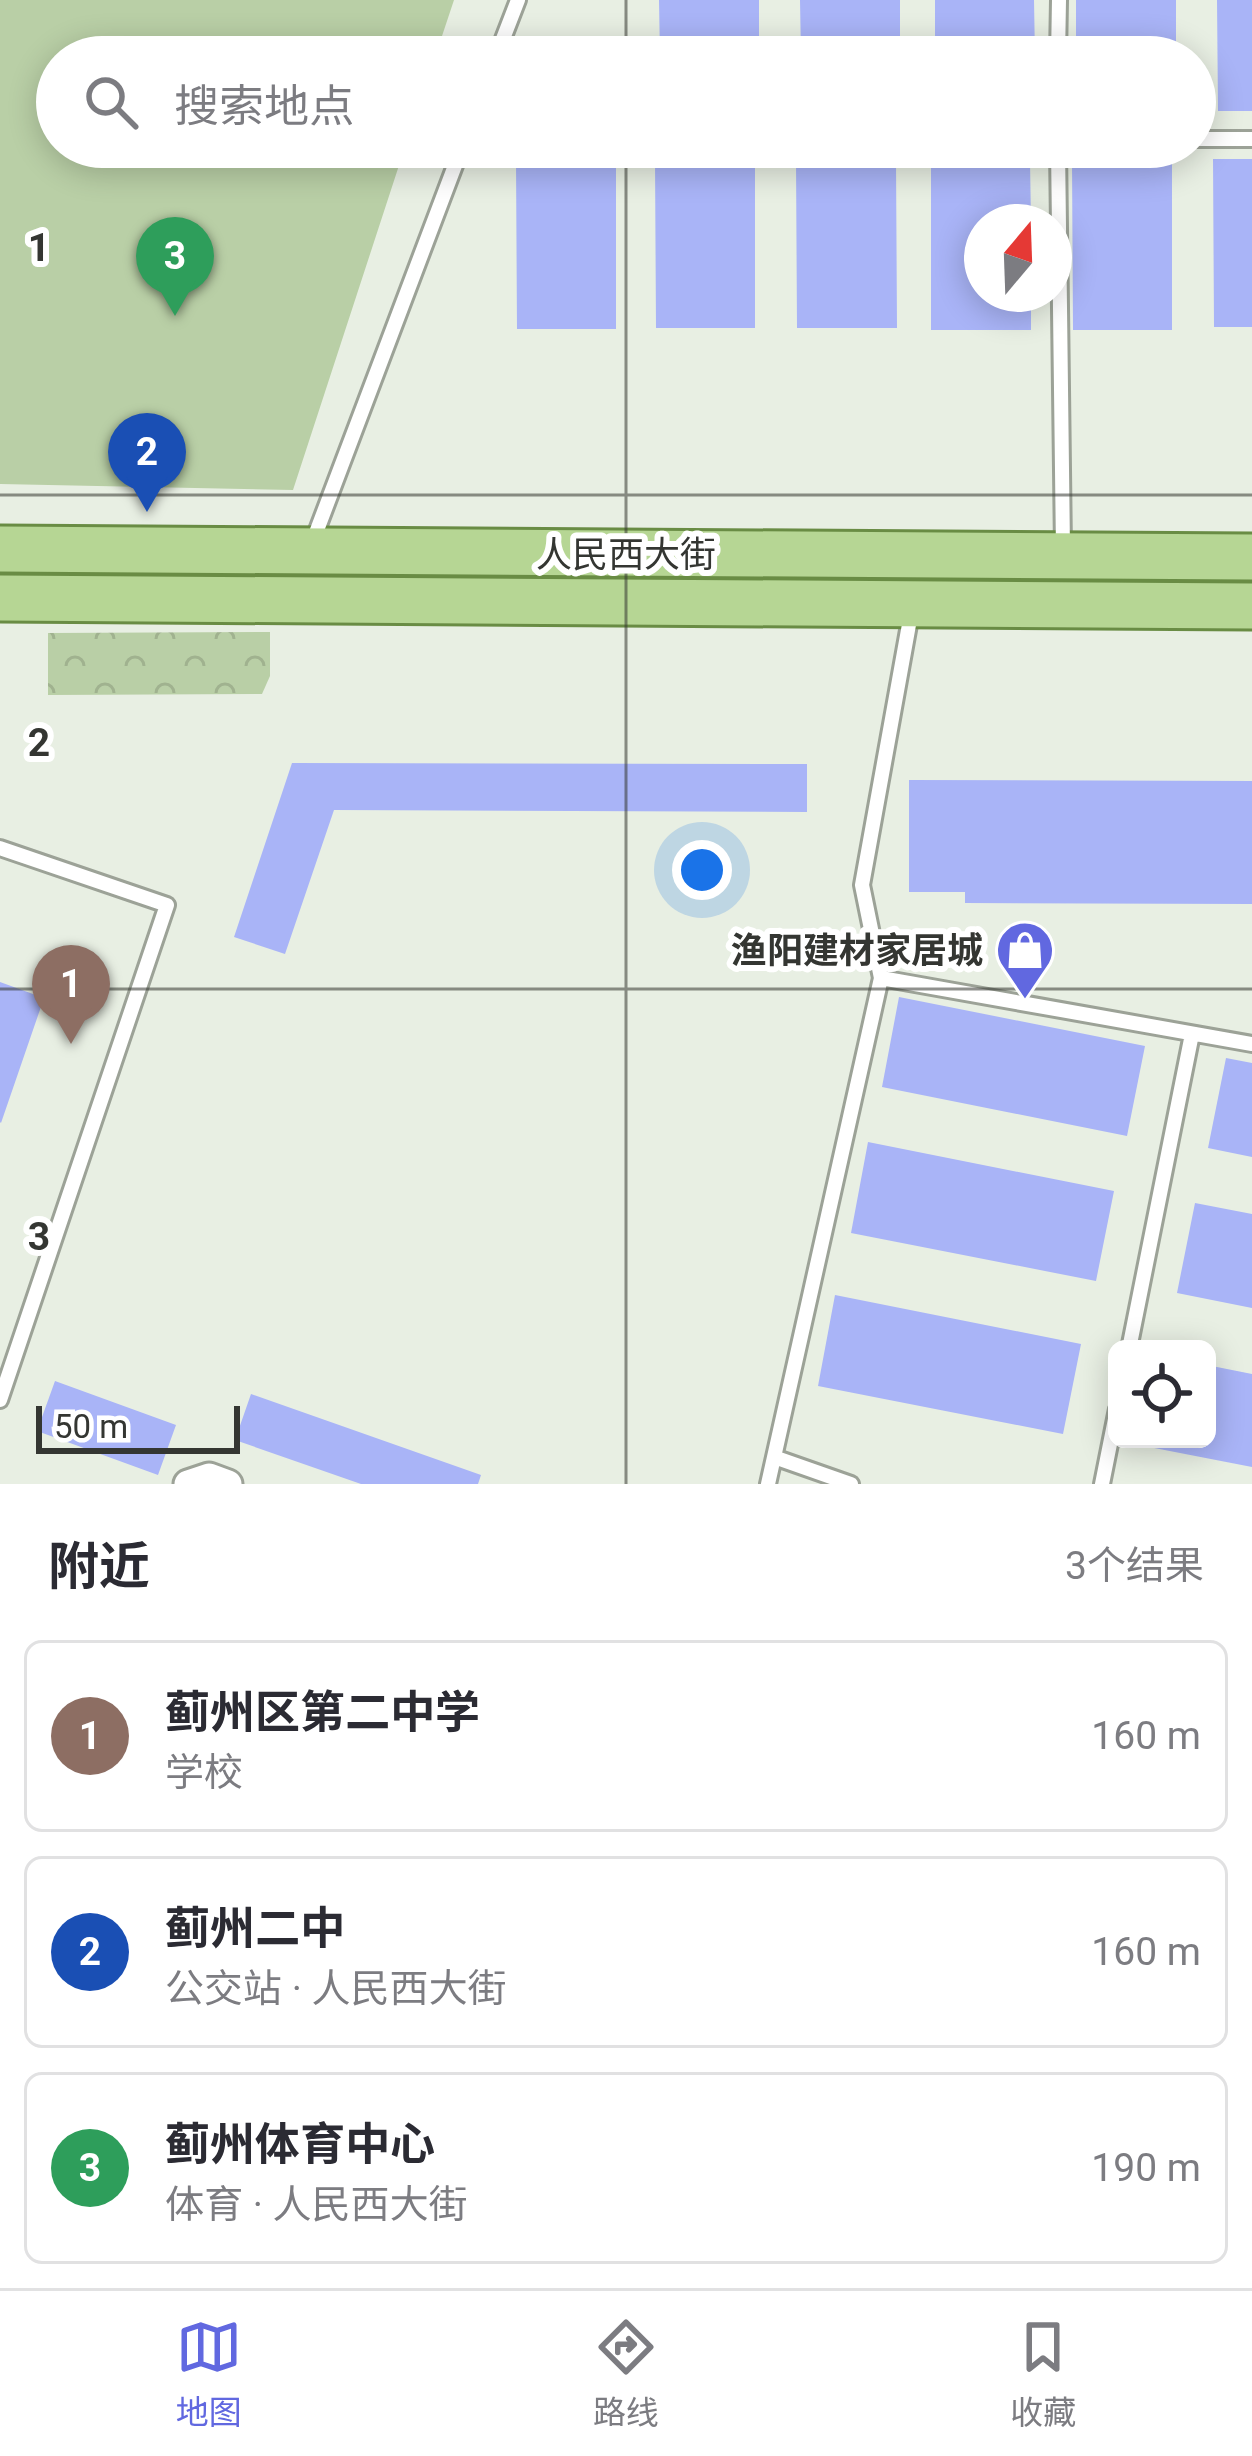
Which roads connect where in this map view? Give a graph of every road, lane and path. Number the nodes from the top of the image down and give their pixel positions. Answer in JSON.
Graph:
{"nodes":[{"id":1,"x":518,"y":0,"type":"edge"},
{"id":2,"x":1059,"y":0,"type":"edge"},
{"id":3,"x":504,"y":36,"type":"edge"},
{"id":4,"x":1058,"y":36,"type":"edge"},
{"id":5,"x":1216,"y":139,"type":"edge"},
{"id":6,"x":1252,"y":139,"type":"edge"},
{"id":7,"x":455,"y":168,"type":"edge"},
{"id":8,"x":1058,"y":168,"type":"edge"},
{"id":9,"x":0,"y":549,"type":"edge"},
{"id":10,"x":308,"y":553,"type":"junction"},
{"id":11,"x":1063,"y":555,"type":"junction"},
{"id":12,"x":1252,"y":556,"type":"edge"},
{"id":13,"x":0,"y":598,"type":"edge"},
{"id":14,"x":913,"y":603,"type":"junction"},
{"id":15,"x":1252,"y":606,"type":"edge"},
{"id":16,"x":0,"y":848,"type":"edge"},
{"id":17,"x":881,"y":978,"type":"junction"},
{"id":18,"x":1192,"y":1034,"type":"junction"},
{"id":19,"x":1252,"y":1044,"type":"edge"},
{"id":20,"x":1131,"y":1340,"type":"edge"},
{"id":21,"x":0,"y":1400,"type":"edge"},
{"id":22,"x":1109,"y":1448,"type":"edge"},
{"id":23,"x":774,"y":1457,"type":"junction"},
{"id":24,"x":188,"y":1484,"type":"edge"},
{"id":25,"x":228,"y":1484,"type":"edge"},
{"id":26,"x":768,"y":1484,"type":"edge"},
{"id":27,"x":851,"y":1484,"type":"edge"},
{"id":28,"x":1102,"y":1484,"type":"edge"}],
"edges":[{"from":1,"to":3,"type":"lane"},
{"from":2,"to":4,"type":"lane"},
{"from":5,"to":6,"type":"lane"},
{"from":7,"to":10,"type":"lane"},
{"from":8,"to":11,"type":"lane"},
{"from":9,"to":10,"type":"main road","name":"人民西大街"},
{"from":10,"to":11,"type":"main road","name":"人民西大街"},
{"from":11,"to":12,"type":"main road","name":"人民西大街"},
{"from":13,"to":14,"type":"main road","name":"人民西大街"},
{"from":14,"to":15,"type":"main road","name":"人民西大街"},
{"from":14,"to":17,"type":"lane"},
{"from":16,"to":21,"type":"lane"},
{"from":17,"to":18,"type":"lane"},
{"from":17,"to":23,"type":"lane"},
{"from":18,"to":19,"type":"lane"},
{"from":18,"to":20,"type":"lane"},
{"from":22,"to":28,"type":"lane"},
{"from":23,"to":26,"type":"lane"},
{"from":23,"to":27,"type":"lane"},
{"from":24,"to":25,"type":"street"}]}
